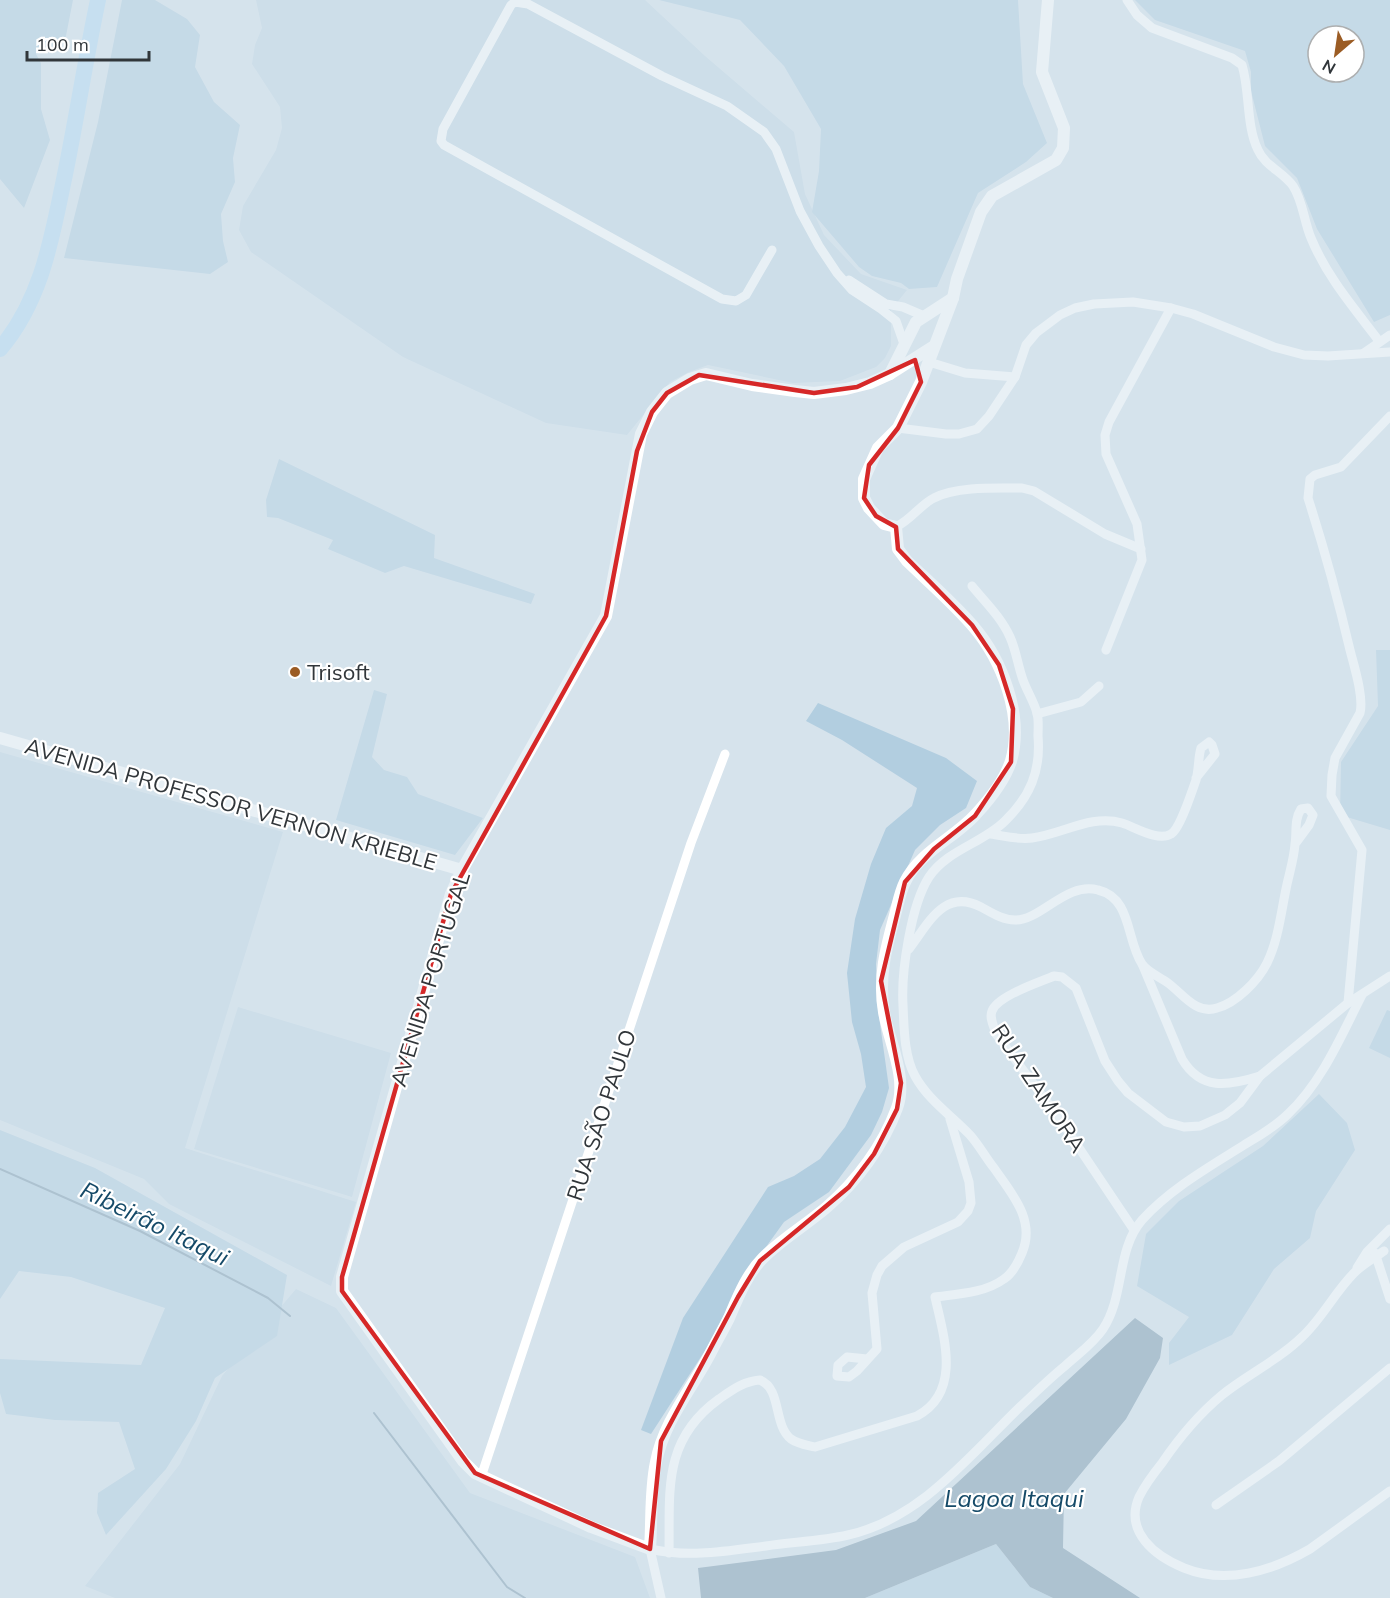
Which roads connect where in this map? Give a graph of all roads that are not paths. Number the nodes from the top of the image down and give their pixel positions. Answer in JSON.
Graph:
{"nodes":[{"id":1,"x":86,"y":0,"type":"edge"},
{"id":2,"x":98,"y":0,"type":"edge"},
{"id":3,"x":103,"y":0,"type":"edge"},
{"id":4,"x":1048,"y":0,"type":"edge"},
{"id":5,"x":1127,"y":0,"type":"edge"},
{"id":6,"x":93,"y":19,"type":"junction"},
{"id":7,"x":772,"y":250,"type":"dead end"},
{"id":8,"x":837,"y":273,"type":"junction"},
{"id":9,"x":953,"y":298,"type":"junction"},
{"id":10,"x":1171,"y":308,"type":"junction"},
{"id":11,"x":924,"y":316,"type":"junction"},
{"id":12,"x":1390,"y":335,"type":"edge"},
{"id":13,"x":0,"y":337,"type":"edge"},
{"id":14,"x":1379,"y":341,"type":"junction"},
{"id":15,"x":904,"y":344,"type":"junction"},
{"id":16,"x":934,"y":346,"type":"junction"},
{"id":17,"x":0,"y":349,"type":"edge"},
{"id":18,"x":1390,"y":352,"type":"edge"},
{"id":19,"x":1364,"y":353,"type":"junction"},
{"id":20,"x":915,"y":360,"type":"junction"},
{"id":21,"x":929,"y":362,"type":"junction"},
{"id":22,"x":890,"y":374,"type":"junction"},
{"id":23,"x":1015,"y":377,"type":"junction"},
{"id":24,"x":921,"y":382,"type":"junction"},
{"id":25,"x":1390,"y":416,"type":"edge"},
{"id":26,"x":898,"y":428,"type":"junction"},
{"id":27,"x":896,"y":527,"type":"junction"},
{"id":28,"x":1142,"y":549,"type":"junction"},
{"id":29,"x":972,"y":586,"type":"dead end"},
{"id":30,"x":1106,"y":650,"type":"dead end"},
{"id":31,"x":1100,"y":686,"type":"dead end"},
{"id":32,"x":1037,"y":714,"type":"junction"},
{"id":33,"x":0,"y":738,"type":"edge"},
{"id":34,"x":725,"y":754,"type":"dead end"},
{"id":35,"x":1196,"y":778,"type":"dead end"},
{"id":36,"x":991,"y":834,"type":"junction"},
{"id":37,"x":1295,"y":844,"type":"dead end"},
{"id":38,"x":462,"y":870,"type":"junction"},
{"id":39,"x":908,"y":951,"type":"junction"},
{"id":40,"x":1142,"y":966,"type":"junction"},
{"id":41,"x":1390,"y":976,"type":"edge"},
{"id":42,"x":1362,"y":995,"type":"junction"},
{"id":43,"x":1348,"y":1003,"type":"junction"},
{"id":44,"x":1260,"y":1077,"type":"junction"},
{"id":45,"x":950,"y":1117,"type":"junction"},
{"id":46,"x":1390,"y":1229,"type":"edge"},
{"id":47,"x":1134,"y":1230,"type":"junction"},
{"id":48,"x":1390,"y":1236,"type":"edge"},
{"id":49,"x":1373,"y":1246,"type":"junction"},
{"id":50,"x":1380,"y":1254,"type":"junction"},
{"id":51,"x":1354,"y":1273,"type":"junction"},
{"id":52,"x":1390,"y":1299,"type":"edge"},
{"id":53,"x":867,"y":1359,"type":"dead end"},
{"id":54,"x":1390,"y":1368,"type":"edge"},
{"id":55,"x":481,"y":1477,"type":"junction"},
{"id":56,"x":1390,"y":1491,"type":"edge"},
{"id":57,"x":1216,"y":1505,"type":"dead end"},
{"id":58,"x":650,"y":1549,"type":"junction"},
{"id":59,"x":669,"y":1553,"type":"junction"},
{"id":60,"x":660,"y":1598,"type":"edge"}],
"edges":[{"from":1,"to":13,"type":"highway"},
{"from":2,"to":6,"type":"highway"},
{"from":3,"to":6,"type":"highway"},
{"from":4,"to":9,"type":"street"},
{"from":5,"to":14,"type":"street"},
{"from":6,"to":17,"type":"highway"},
{"from":7,"to":8,"type":"street"},
{"from":8,"to":11,"type":"street"},
{"from":8,"to":15,"type":"street"},
{"from":9,"to":11,"type":"street"},
{"from":9,"to":16,"type":"street"},
{"from":10,"to":19,"type":"street"},
{"from":10,"to":23,"type":"street"},
{"from":10,"to":28,"type":"street"},
{"from":11,"to":15,"type":"street"},
{"from":11,"to":16,"type":"street"},
{"from":12,"to":14,"type":"street"},
{"from":14,"to":19,"type":"street"},
{"from":15,"to":20,"type":"street"},
{"from":15,"to":22,"type":"street"},
{"from":16,"to":20,"type":"street","name":"AVENIDA PORTUGAL"},
{"from":16,"to":21,"type":"street"},
{"from":18,"to":19,"type":"street"},
{"from":20,"to":22,"type":"street","name":"AVENIDA PORTUGAL"},
{"from":20,"to":24,"type":"street"},
{"from":21,"to":23,"type":"street"},
{"from":21,"to":24,"type":"street"},
{"from":22,"to":38,"type":"street","name":"AVENIDA PORTUGAL"},
{"from":23,"to":26,"type":"street"},
{"from":24,"to":26,"type":"street"},
{"from":25,"to":43,"type":"street"},
{"from":26,"to":27,"type":"street"},
{"from":27,"to":28,"type":"street"},
{"from":27,"to":58,"type":"street"},
{"from":28,"to":30,"type":"street"},
{"from":29,"to":32,"type":"street"},
{"from":31,"to":32,"type":"street"},
{"from":32,"to":36,"type":"street"},
{"from":33,"to":38,"type":"street","name":"AVENIDA PROFESSOR VERNON KRIEBLE"},
{"from":34,"to":55,"type":"street","name":"RUA SÃO PAULO"},
{"from":35,"to":36,"type":"street"},
{"from":36,"to":39,"type":"street"},
{"from":37,"to":40,"type":"street"},
{"from":38,"to":55,"type":"street","name":"AVENIDA PORTUGAL"},
{"from":39,"to":40,"type":"street"},
{"from":39,"to":45,"type":"street"},
{"from":40,"to":44,"type":"street"},
{"from":41,"to":42,"type":"street","name":"RUA ZAMORA"},
{"from":42,"to":43,"type":"street","name":"RUA ZAMORA"},
{"from":42,"to":47,"type":"street"},
{"from":43,"to":44,"type":"street","name":"RUA ZAMORA"},
{"from":44,"to":47,"type":"street","name":"RUA ZAMORA"},
{"from":45,"to":53,"type":"street"},
{"from":45,"to":59,"type":"street"},
{"from":46,"to":49,"type":"street"},
{"from":47,"to":59,"type":"street","name":"AVENIDA PORTUGAL"},
{"from":48,"to":50,"type":"street"},
{"from":49,"to":50,"type":"street"},
{"from":49,"to":51,"type":"street"},
{"from":50,"to":51,"type":"street"},
{"from":50,"to":52,"type":"street"},
{"from":51,"to":56,"type":"street"},
{"from":54,"to":57,"type":"street"},
{"from":55,"to":58,"type":"street","name":"AVENIDA PORTUGAL"},
{"from":58,"to":59,"type":"street","name":"AVENIDA PORTUGAL"},
{"from":58,"to":60,"type":"street"}]}
